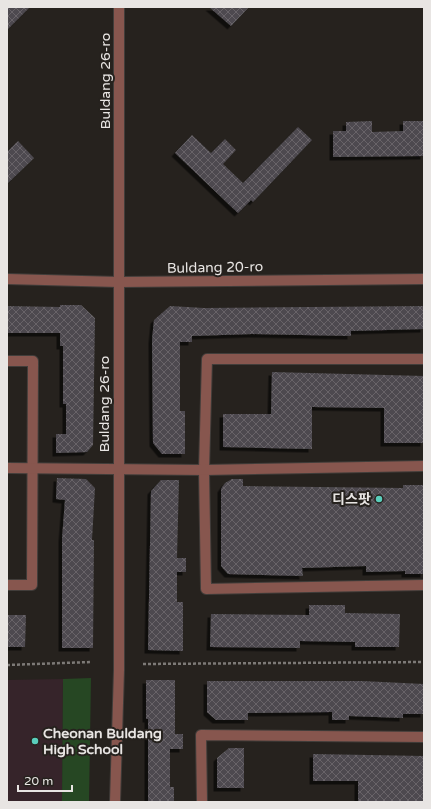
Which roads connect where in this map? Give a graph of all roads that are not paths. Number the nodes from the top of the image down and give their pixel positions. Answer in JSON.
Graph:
{"nodes":[{"id":1,"x":119,"y":7,"type":"edge"},
{"id":2,"x":7,"y":279,"type":"edge"},
{"id":3,"x":424,"y":279,"type":"edge"},
{"id":4,"x":119,"y":282,"type":"junction"},
{"id":5,"x":424,"y":359,"type":"edge"},
{"id":6,"x":7,"y":361,"type":"edge"},
{"id":7,"x":424,"y":466,"type":"edge"},
{"id":8,"x":7,"y":468,"type":"edge"},
{"id":9,"x":33,"y":468,"type":"junction"},
{"id":10,"x":118,"y":470,"type":"junction"},
{"id":11,"x":204,"y":470,"type":"junction"},
{"id":12,"x":7,"y":586,"type":"edge"},
{"id":13,"x":424,"y":586,"type":"edge"},
{"id":14,"x":424,"y":737,"type":"edge"},
{"id":15,"x":115,"y":802,"type":"edge"},
{"id":16,"x":202,"y":802,"type":"edge"}],
"edges":[{"from":1,"to":4,"type":"street","name":"Buldang 26-ro"},
{"from":2,"to":4,"type":"street","name":"Buldang 20-ro"},
{"from":3,"to":4,"type":"street","name":"Buldang 20-ro"},
{"from":4,"to":10,"type":"street","name":"Buldang 26-ro"},
{"from":5,"to":11,"type":"street"},
{"from":6,"to":9,"type":"street"},
{"from":7,"to":11,"type":"street"},
{"from":8,"to":9,"type":"street"},
{"from":9,"to":10,"type":"street"},
{"from":9,"to":12,"type":"street"},
{"from":10,"to":11,"type":"street"},
{"from":10,"to":15,"type":"street","name":"Buldang 26-ro"},
{"from":11,"to":13,"type":"street"},
{"from":14,"to":16,"type":"street"}]}
